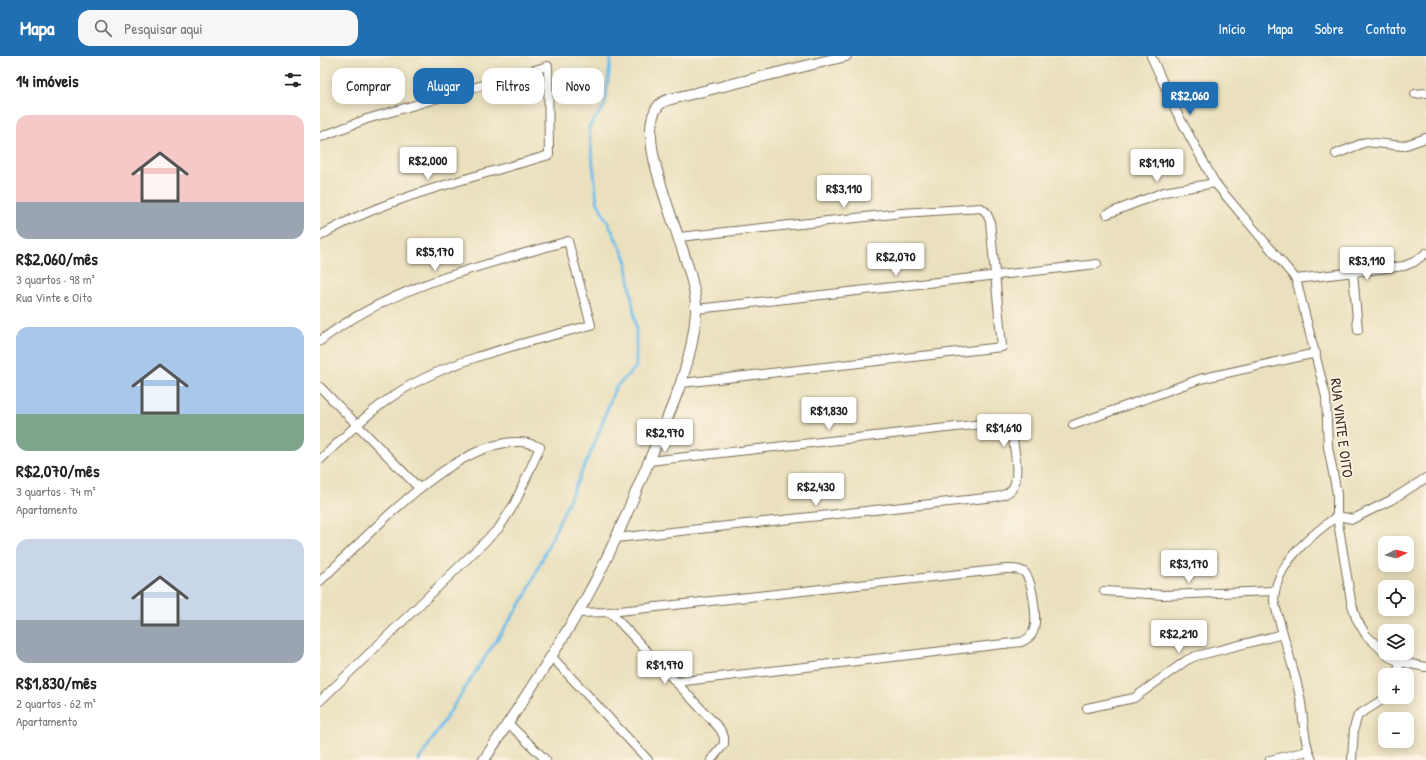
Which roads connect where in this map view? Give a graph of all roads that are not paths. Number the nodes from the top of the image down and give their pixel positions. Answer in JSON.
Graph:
{"nodes":[{"id":1,"x":846,"y":56,"type":"edge"},
{"id":2,"x":1151,"y":56,"type":"edge"},
{"id":3,"x":1426,"y":93,"type":"edge"},
{"id":4,"x":1415,"y":94,"type":"dead end"},
{"id":5,"x":320,"y":137,"type":"edge"},
{"id":6,"x":1426,"y":138,"type":"edge"},
{"id":7,"x":1336,"y":154,"type":"dead end"},
{"id":8,"x":1215,"y":183,"type":"junction"},
{"id":9,"x":1107,"y":214,"type":"dead end"},
{"id":10,"x":320,"y":236,"type":"edge"},
{"id":11,"x":679,"y":237,"type":"junction"},
{"id":12,"x":1426,"y":253,"type":"edge"},
{"id":13,"x":1097,"y":264,"type":"dead end"},
{"id":14,"x":1353,"y":273,"type":"junction"},
{"id":15,"x":995,"y":276,"type":"junction"},
{"id":16,"x":1296,"y":279,"type":"junction"},
{"id":17,"x":696,"y":309,"type":"junction"},
{"id":18,"x":1358,"y":330,"type":"dead end"},
{"id":19,"x":320,"y":341,"type":"edge"},
{"id":20,"x":1316,"y":353,"type":"junction"},
{"id":21,"x":682,"y":383,"type":"junction"},
{"id":22,"x":320,"y":387,"type":"edge"},
{"id":23,"x":357,"y":424,"type":"junction"},
{"id":24,"x":1073,"y":425,"type":"dead end"},
{"id":25,"x":320,"y":460,"type":"edge"},
{"id":26,"x":649,"y":461,"type":"junction"},
{"id":27,"x":1426,"y":478,"type":"edge"},
{"id":28,"x":419,"y":488,"type":"junction"},
{"id":29,"x":1337,"y":516,"type":"junction"},
{"id":30,"x":616,"y":538,"type":"junction"},
{"id":31,"x":320,"y":581,"type":"edge"},
{"id":32,"x":1104,"y":591,"type":"dead end"},
{"id":33,"x":1274,"y":591,"type":"junction"},
{"id":34,"x":610,"y":612,"type":"junction"},
{"id":35,"x":578,"y":613,"type":"junction"},
{"id":36,"x":1283,"y":634,"type":"junction"},
{"id":37,"x":551,"y":656,"type":"junction"},
{"id":38,"x":1400,"y":662,"type":"junction"},
{"id":39,"x":1426,"y":667,"type":"edge"},
{"id":40,"x":1399,"y":668,"type":"edge"},
{"id":41,"x":676,"y":682,"type":"junction"},
{"id":42,"x":320,"y":701,"type":"edge"},
{"id":43,"x":1378,"y":703,"type":"edge"},
{"id":44,"x":1087,"y":708,"type":"dead end"},
{"id":45,"x":508,"y":723,"type":"junction"},
{"id":46,"x":1308,"y":751,"type":"junction"},
{"id":47,"x":484,"y":760,"type":"edge"},
{"id":48,"x":546,"y":760,"type":"edge"},
{"id":49,"x":648,"y":760,"type":"edge"},
{"id":50,"x":711,"y":760,"type":"edge"},
{"id":51,"x":1270,"y":760,"type":"edge"},
{"id":52,"x":1312,"y":760,"type":"edge"},
{"id":53,"x":1352,"y":760,"type":"edge"}],
"edges":[{"from":1,"to":11,"type":"street"},
{"from":2,"to":8,"type":"street","name":"RUA VINTE E OITO"},
{"from":3,"to":4,"type":"street"},
{"from":5,"to":10,"type":"street"},
{"from":6,"to":7,"type":"street"},
{"from":8,"to":9,"type":"street"},
{"from":8,"to":16,"type":"street","name":"RUA VINTE E OITO"},
{"from":11,"to":15,"type":"street"},
{"from":11,"to":17,"type":"street"},
{"from":12,"to":14,"type":"street"},
{"from":13,"to":15,"type":"street"},
{"from":14,"to":16,"type":"street"},
{"from":14,"to":18,"type":"street"},
{"from":15,"to":17,"type":"street"},
{"from":15,"to":21,"type":"street"},
{"from":16,"to":20,"type":"street","name":"RUA VINTE E OITO"},
{"from":17,"to":21,"type":"street"},
{"from":19,"to":23,"type":"street"},
{"from":20,"to":24,"type":"street"},
{"from":20,"to":29,"type":"street","name":"RUA VINTE E OITO"},
{"from":21,"to":26,"type":"street"},
{"from":22,"to":23,"type":"street"},
{"from":23,"to":25,"type":"street"},
{"from":23,"to":28,"type":"street"},
{"from":26,"to":30,"type":"street"},
{"from":26,"to":30,"type":"street"},
{"from":27,"to":29,"type":"street"},
{"from":28,"to":31,"type":"street"},
{"from":28,"to":42,"type":"street"},
{"from":29,"to":33,"type":"street"},
{"from":29,"to":38,"type":"street","name":"RUA VINTE E OITO"},
{"from":30,"to":35,"type":"street"},
{"from":32,"to":33,"type":"street"},
{"from":33,"to":36,"type":"street"},
{"from":34,"to":35,"type":"street"},
{"from":34,"to":41,"type":"street"},
{"from":34,"to":41,"type":"street"},
{"from":35,"to":37,"type":"street"},
{"from":36,"to":44,"type":"street"},
{"from":36,"to":46,"type":"street"},
{"from":37,"to":45,"type":"street"},
{"from":37,"to":49,"type":"street"},
{"from":38,"to":39,"type":"street","name":"RUA VINTE E OITO"},
{"from":38,"to":40,"type":"street"},
{"from":41,"to":50,"type":"street"},
{"from":43,"to":53,"type":"street"},
{"from":45,"to":47,"type":"street"},
{"from":45,"to":48,"type":"street"},
{"from":46,"to":51,"type":"street"},
{"from":46,"to":52,"type":"street"}]}
